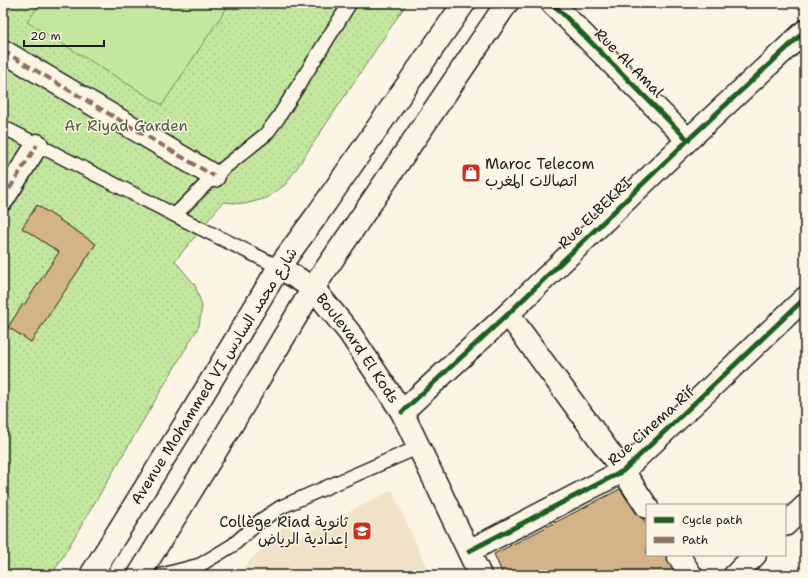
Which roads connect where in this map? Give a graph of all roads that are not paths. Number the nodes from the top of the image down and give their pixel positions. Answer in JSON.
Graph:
{"nodes":[{"id":1,"x":350,"y":3,"type":"edge"},
{"id":2,"x":464,"y":3,"type":"edge"},
{"id":3,"x":507,"y":3,"type":"edge"},
{"id":4,"x":552,"y":3,"type":"edge"},
{"id":5,"x":805,"y":31,"type":"edge"},
{"id":6,"x":3,"y":51,"type":"edge"},
{"id":7,"x":3,"y":127,"type":"edge"},
{"id":8,"x":688,"y":140,"type":"junction"},
{"id":9,"x":37,"y":145,"type":"junction"},
{"id":10,"x":214,"y":176,"type":"junction"},
{"id":11,"x":3,"y":198,"type":"edge"},
{"id":12,"x":175,"y":215,"type":"junction"},
{"id":13,"x":278,"y":267,"type":"junction"},
{"id":14,"x":313,"y":288,"type":"junction"},
{"id":15,"x":805,"y":298,"type":"edge"},
{"id":16,"x":508,"y":314,"type":"junction"},
{"id":17,"x":402,"y":412,"type":"junction"},
{"id":18,"x":419,"y":448,"type":"junction"},
{"id":19,"x":623,"y":471,"type":"junction"},
{"id":20,"x":646,"y":506,"type":"edge"},
{"id":21,"x":805,"y":506,"type":"edge"},
{"id":22,"x":786,"y":525,"type":"edge"},
{"id":23,"x":469,"y":551,"type":"junction"},
{"id":24,"x":679,"y":556,"type":"edge"},
{"id":25,"x":754,"y":556,"type":"edge"},
{"id":26,"x":91,"y":575,"type":"edge"},
{"id":27,"x":139,"y":575,"type":"edge"},
{"id":28,"x":162,"y":575,"type":"edge"},
{"id":29,"x":480,"y":575,"type":"edge"},
{"id":30,"x":691,"y":575,"type":"edge"},
{"id":31,"x":735,"y":575,"type":"edge"}],
"edges":[{"from":1,"to":10,"type":"lane"},
{"from":2,"to":13,"type":"street","name":"Avenue Mohammed VI شارع محمد السادس"},
{"from":3,"to":14,"type":"street"},
{"from":4,"to":8,"type":"street","name":"Rue Al Amal"},
{"from":5,"to":8,"type":"street","name":"Rue ELBEKRI"},
{"from":6,"to":10,"type":"street"},
{"from":7,"to":9,"type":"lane"},
{"from":8,"to":16,"type":"street","name":"Rue ELBEKRI"},
{"from":9,"to":11,"type":"street"},
{"from":9,"to":12,"type":"lane"},
{"from":10,"to":12,"type":"lane"},
{"from":12,"to":13,"type":"lane"},
{"from":13,"to":14,"type":"street","name":"Boulevard El Kods"},
{"from":13,"to":26,"type":"street","name":"Avenue Mohammed VI شارع محمد السادس"},
{"from":14,"to":17,"type":"street","name":"Boulevard El Kods"},
{"from":14,"to":27,"type":"street"},
{"from":15,"to":19,"type":"street","name":"Rue Cinema Rif"},
{"from":16,"to":17,"type":"street","name":"Rue ELBEKRI"},
{"from":16,"to":19,"type":"street"},
{"from":17,"to":18,"type":"street","name":"Boulevard El Kods"},
{"from":18,"to":23,"type":"street","name":"Boulevard El Kods"},
{"from":18,"to":28,"type":"lane"},
{"from":19,"to":20,"type":"street"},
{"from":19,"to":23,"type":"street","name":"Rue Cinema Rif"},
{"from":21,"to":22,"type":"street"},
{"from":23,"to":29,"type":"street","name":"Boulevard El Kods"},
{"from":24,"to":30,"type":"street"},
{"from":25,"to":31,"type":"street"}]}
